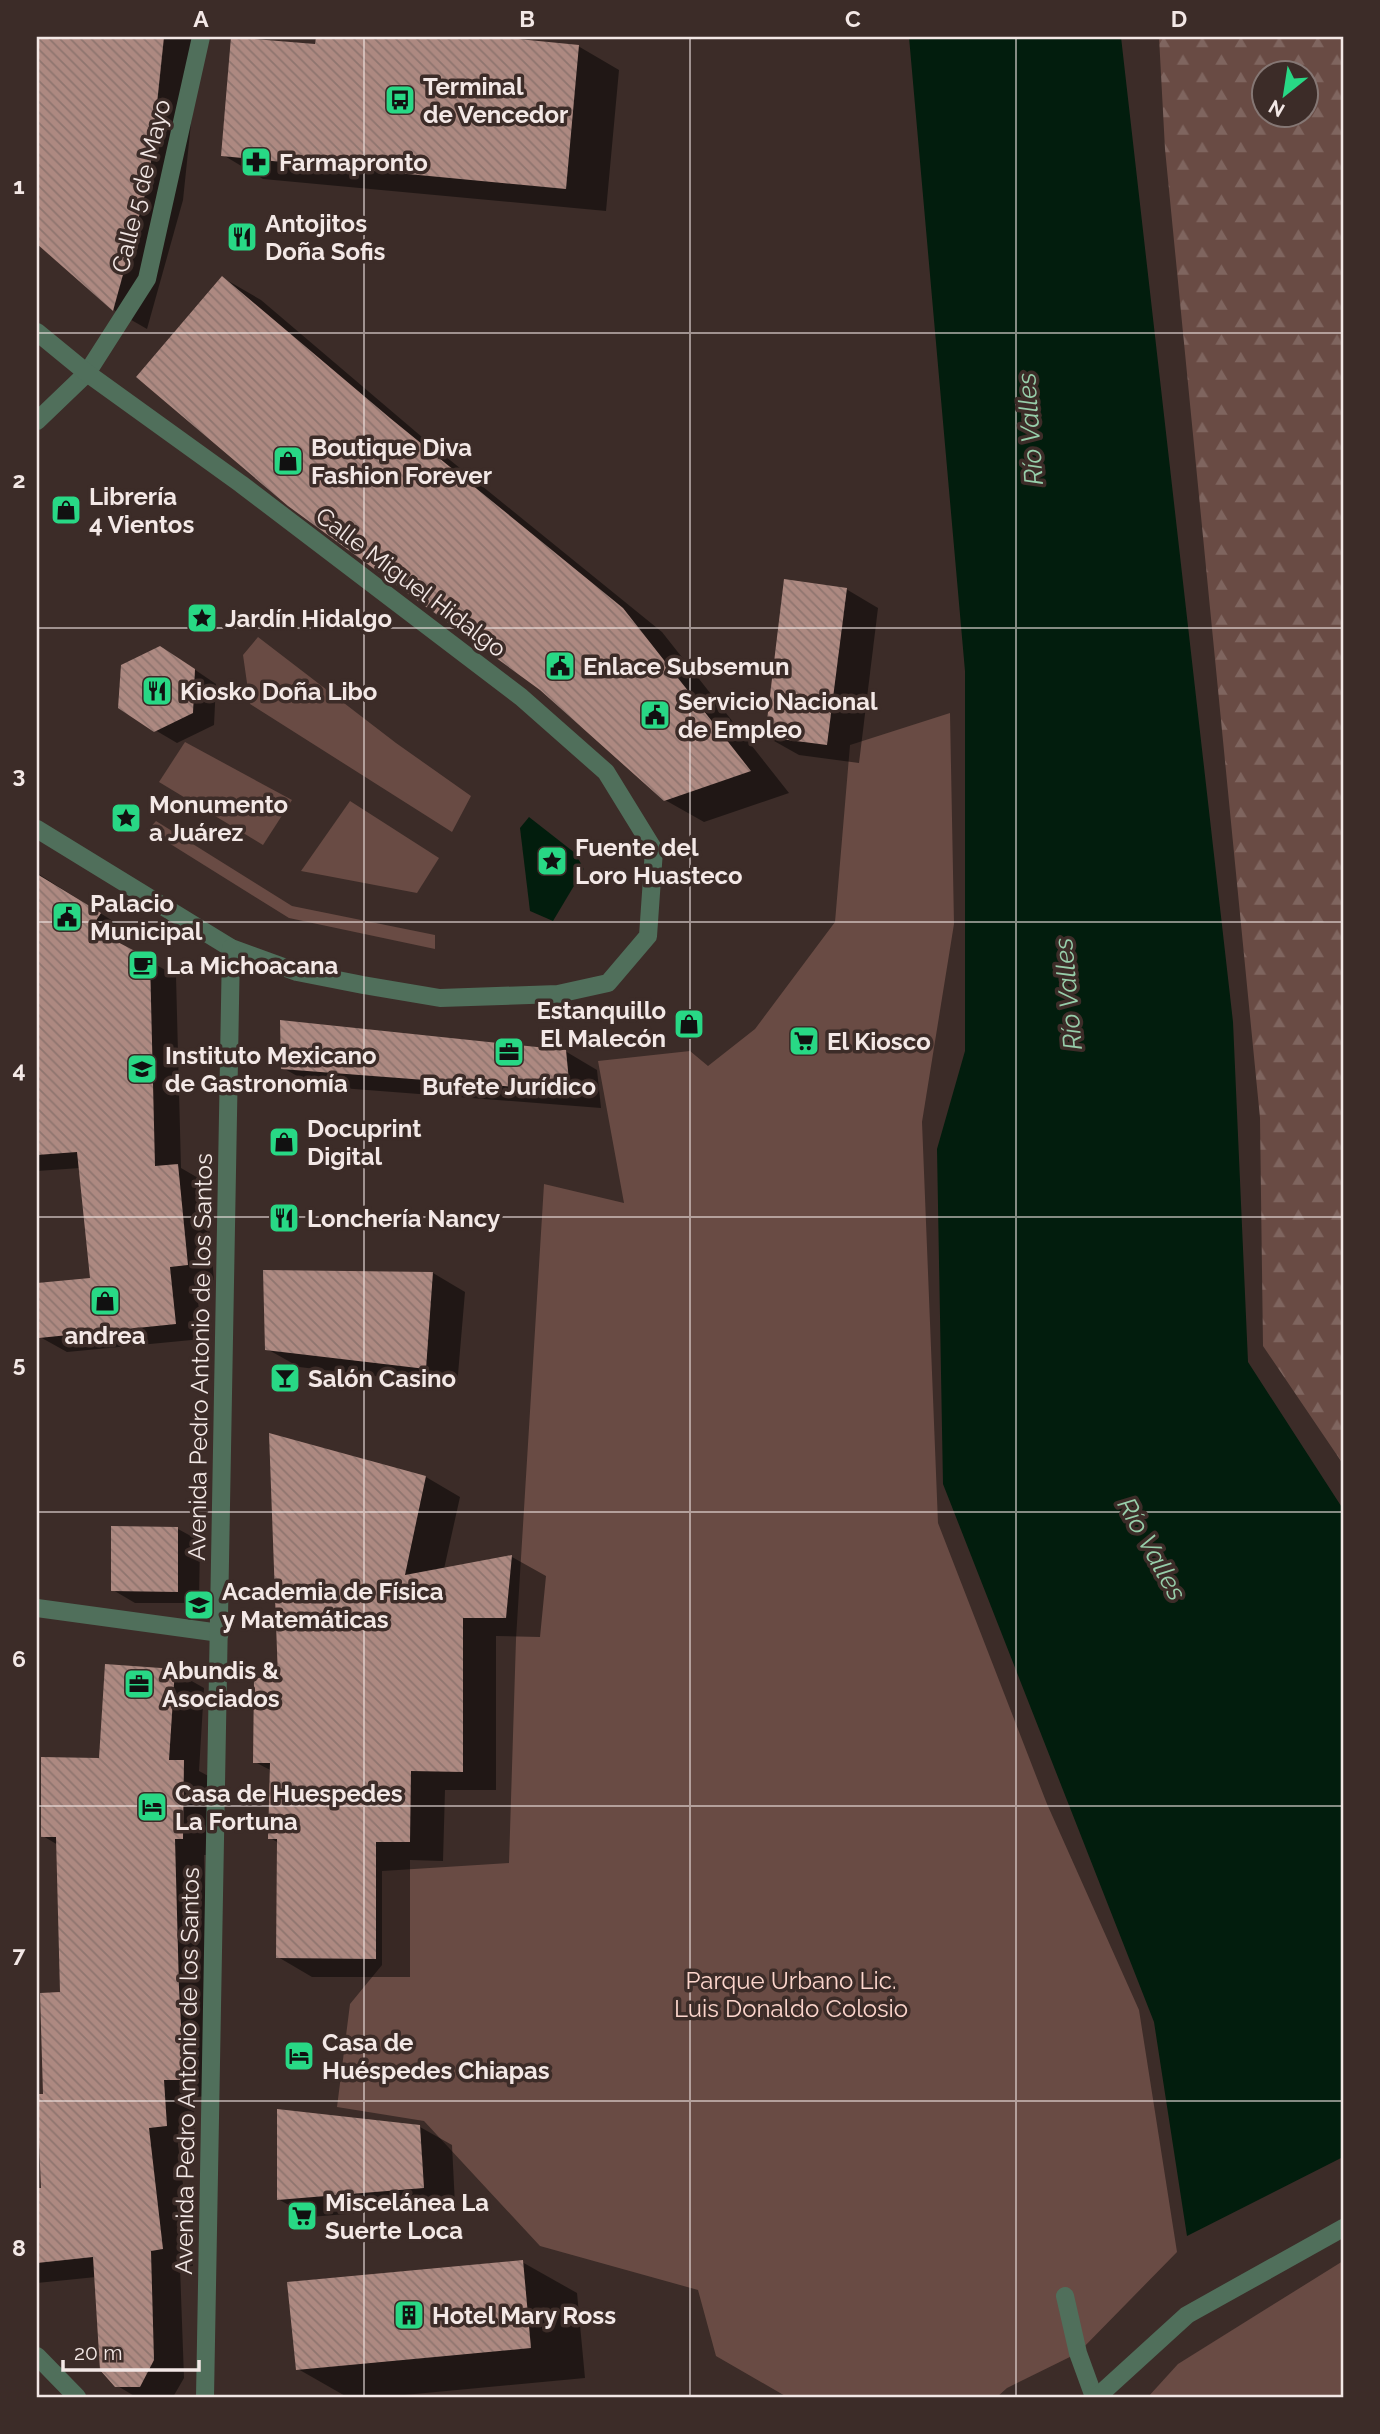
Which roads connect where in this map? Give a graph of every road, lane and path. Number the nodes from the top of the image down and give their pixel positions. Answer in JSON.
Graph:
{"nodes":[{"id":1,"x":201,"y":37,"type":"edge"},
{"id":2,"x":37,"y":332,"type":"edge"},
{"id":3,"x":87,"y":373,"type":"junction"},
{"id":4,"x":37,"y":421,"type":"edge"},
{"id":5,"x":37,"y":829,"type":"edge"},
{"id":6,"x":231,"y":948,"type":"junction"},
{"id":7,"x":37,"y":1608,"type":"edge"},
{"id":8,"x":220,"y":1633,"type":"junction"},
{"id":9,"x":1343,"y":2228,"type":"edge"},
{"id":10,"x":1065,"y":2296,"type":"dead end"},
{"id":11,"x":37,"y":2356,"type":"edge"},
{"id":12,"x":77,"y":2397,"type":"edge"},
{"id":13,"x":205,"y":2397,"type":"edge"},
{"id":14,"x":1096,"y":2397,"type":"edge"}],
"edges":[{"from":1,"to":3,"type":"street","name":"Calle 5 de Mayo"},
{"from":2,"to":3,"type":"street","name":"Calle Miguel Hidalgo"},
{"from":3,"to":4,"type":"street","name":"Calle 5 de Mayo"},
{"from":3,"to":6,"type":"street","name":"Calle Miguel Hidalgo"},
{"from":5,"to":6,"type":"street"},
{"from":6,"to":8,"type":"street","name":"Avenida Pedro Antonio de los Santos"},
{"from":7,"to":8,"type":"street"},
{"from":8,"to":13,"type":"street","name":"Avenida Pedro Antonio de los Santos"},
{"from":9,"to":14,"type":"street"},
{"from":10,"to":14,"type":"street"},
{"from":11,"to":12,"type":"street"}]}
